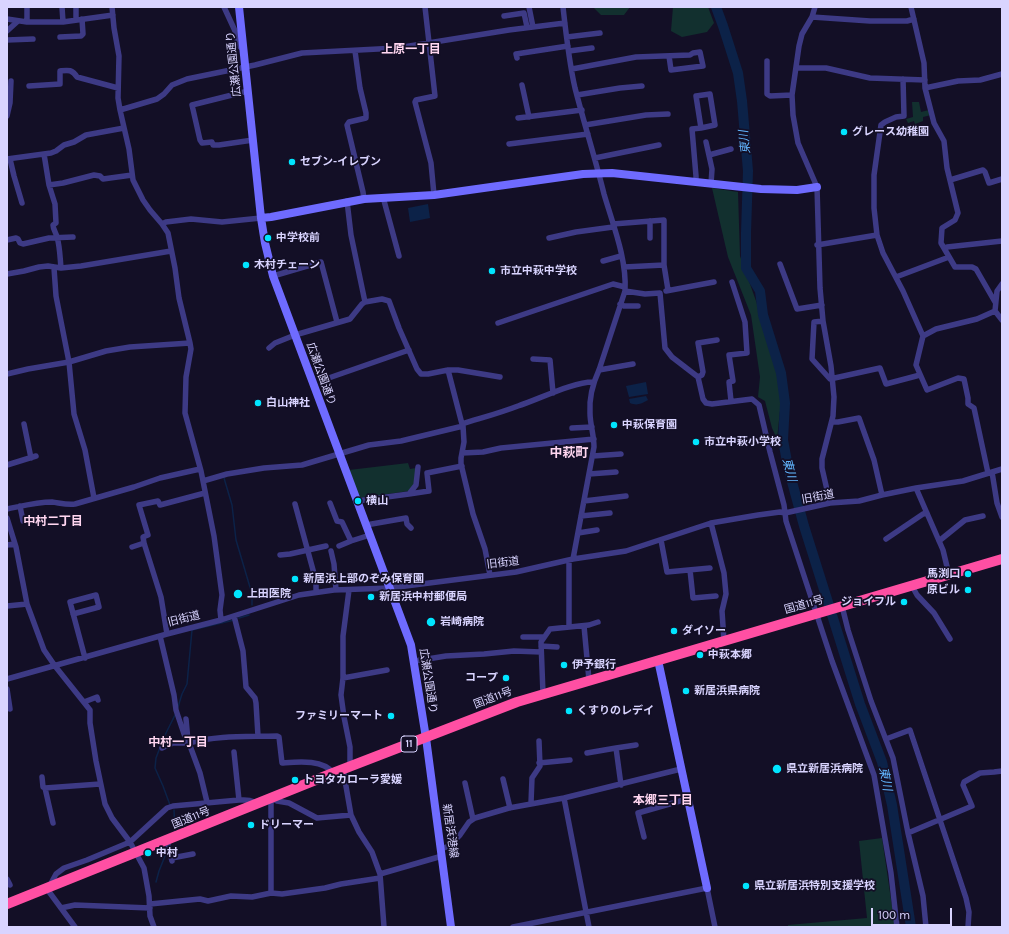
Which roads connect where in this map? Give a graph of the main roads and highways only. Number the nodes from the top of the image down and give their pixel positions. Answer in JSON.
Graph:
{"nodes":[{"id":1,"x":1002,"y":560,"type":"edge"},
{"id":2,"x":7,"y":904,"type":"edge"}],
"edges":[{"from":1,"to":2,"type":"highway","name":"国道11号","number":"11"}]}
